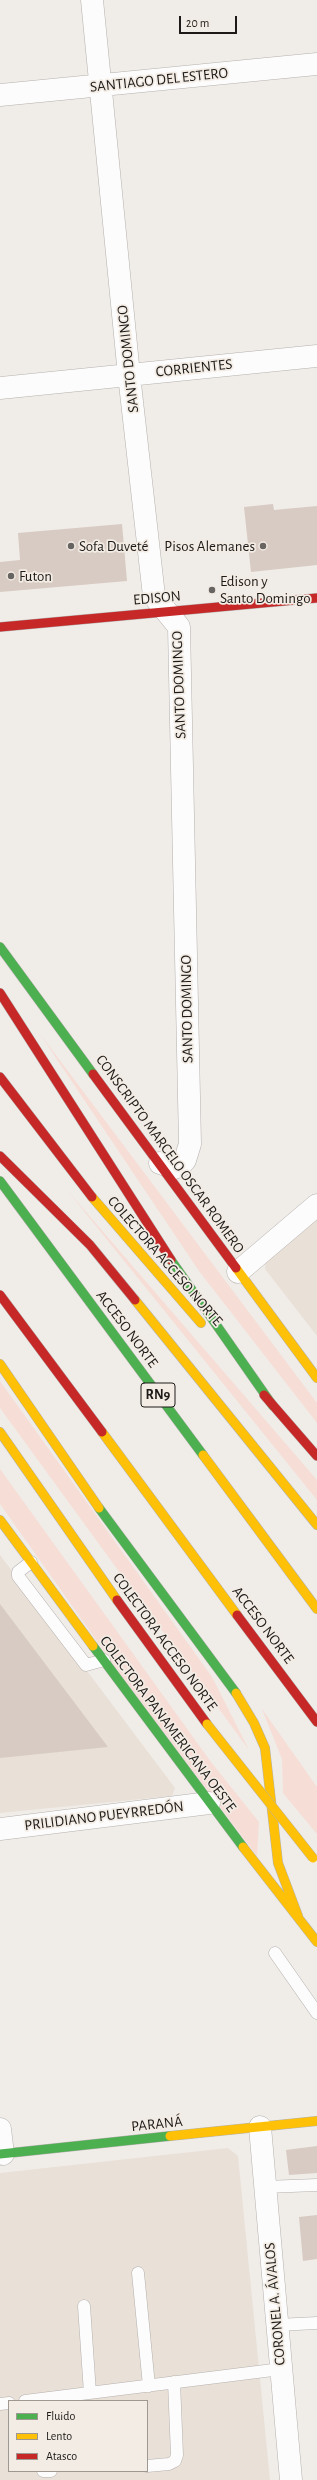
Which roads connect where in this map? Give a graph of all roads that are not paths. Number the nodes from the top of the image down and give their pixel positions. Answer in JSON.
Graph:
{"nodes":[{"id":1,"x":92,"y":0,"type":"edge"},
{"id":2,"x":317,"y":64,"type":"edge"},
{"id":3,"x":101,"y":86,"type":"junction"},
{"id":4,"x":0,"y":95,"type":"edge"},
{"id":5,"x":317,"y":356,"type":"edge"},
{"id":6,"x":129,"y":375,"type":"junction"},
{"id":7,"x":0,"y":388,"type":"edge"},
{"id":8,"x":317,"y":598,"type":"edge"},
{"id":9,"x":167,"y":611,"type":"junction"},
{"id":10,"x":0,"y":627,"type":"edge"},
{"id":11,"x":0,"y":948,"type":"edge"},
{"id":12,"x":0,"y":993,"type":"edge"},
{"id":13,"x":0,"y":1078,"type":"edge"},
{"id":14,"x":0,"y":1156,"type":"edge"},
{"id":15,"x":160,"y":1163,"type":"junction"},
{"id":16,"x":0,"y":1181,"type":"edge"},
{"id":17,"x":317,"y":1205,"type":"edge"},
{"id":18,"x":238,"y":1272,"type":"junction"},
{"id":19,"x":0,"y":1295,"type":"edge"},
{"id":20,"x":0,"y":1364,"type":"edge"},
{"id":21,"x":317,"y":1378,"type":"edge"},
{"id":22,"x":273,"y":1406,"type":"junction"},
{"id":23,"x":0,"y":1432,"type":"edge"},
{"id":24,"x":317,"y":1456,"type":"edge"},
{"id":25,"x":0,"y":1520,"type":"edge"},
{"id":26,"x":317,"y":1525,"type":"edge"},
{"id":27,"x":31,"y":1562,"type":"junction"},
{"id":28,"x":317,"y":1609,"type":"edge"},
{"id":29,"x":104,"y":1660,"type":"junction"},
{"id":30,"x":317,"y":1722,"type":"edge"},
{"id":31,"x":209,"y":1803,"type":"junction"},
{"id":32,"x":0,"y":1829,"type":"edge"},
{"id":33,"x":315,"y":1861,"type":"edge"},
{"id":34,"x":298,"y":1916,"type":"junction"},
{"id":35,"x":317,"y":1942,"type":"edge"},
{"id":36,"x":275,"y":1953,"type":"dead end"},
{"id":37,"x":317,"y":2013,"type":"edge"},
{"id":38,"x":317,"y":2121,"type":"edge"},
{"id":39,"x":260,"y":2127,"type":"junction"},
{"id":40,"x":0,"y":2129,"type":"edge"},
{"id":41,"x":2,"y":2154,"type":"edge"},
{"id":42,"x":317,"y":2185,"type":"edge"},
{"id":43,"x":265,"y":2187,"type":"junction"},
{"id":44,"x":138,"y":2273,"type":"dead end"},
{"id":45,"x":84,"y":2306,"type":"dead end"},
{"id":46,"x":317,"y":2322,"type":"edge"},
{"id":47,"x":277,"y":2325,"type":"junction"},
{"id":48,"x":281,"y":2369,"type":"junction"},
{"id":49,"x":174,"y":2382,"type":"junction"},
{"id":50,"x":149,"y":2386,"type":"junction"},
{"id":51,"x":90,"y":2393,"type":"junction"},
{"id":52,"x":33,"y":2400,"type":"edge"},
{"id":53,"x":148,"y":2466,"type":"edge"},
{"id":54,"x":291,"y":2480,"type":"edge"}],
"edges":[{"from":1,"to":3,"type":"street","name":"SANTO DOMINGO"},
{"from":2,"to":3,"type":"street","name":"SANTIAGO DEL ESTERO"},
{"from":3,"to":4,"type":"street","name":"SANTIAGO DEL ESTERO"},
{"from":3,"to":6,"type":"street","name":"SANTO DOMINGO"},
{"from":5,"to":6,"type":"street","name":"CORRIENTES"},
{"from":6,"to":7,"type":"street","name":"CORRIENTES"},
{"from":6,"to":9,"type":"street","name":"SANTO DOMINGO"},
{"from":8,"to":9,"type":"main road","name":"EDISON"},
{"from":9,"to":10,"type":"main road","name":"EDISON"},
{"from":9,"to":15,"type":"street","name":"SANTO DOMINGO"},
{"from":11,"to":15,"type":"main road","name":"CONSCRIPTO MARCELO OSCAR ROMERO"},
{"from":12,"to":22,"type":"main road"},
{"from":13,"to":22,"type":"main road","name":"COLECTORA ACCESO NORTE"},
{"from":14,"to":26,"type":"main road"},
{"from":15,"to":18,"type":"main road","name":"CONSCRIPTO MARCELO OSCAR ROMERO"},
{"from":16,"to":28,"type":"main road","name":"ACCESO NORTE","number":"RN9"},
{"from":17,"to":18,"type":"street"},
{"from":18,"to":21,"type":"main road","name":"CONSCRIPTO MARCELO OSCAR ROMERO"},
{"from":19,"to":30,"type":"main road","name":"ACCESO NORTE"},
{"from":20,"to":34,"type":"main road"},
{"from":22,"to":24,"type":"main road","name":"COLECTORA ACCESO NORTE"},
{"from":23,"to":33,"type":"main road","name":"COLECTORA ACCESO NORTE","bridge":true},
{"from":25,"to":27,"type":"main road","name":"COLECTORA PANAMERICANA OESTE"},
{"from":27,"to":29,"type":"main road","name":"COLECTORA PANAMERICANA OESTE"},
{"from":27,"to":29,"type":"lane"},
{"from":29,"to":31,"type":"main road","name":"COLECTORA PANAMERICANA OESTE"},
{"from":31,"to":32,"type":"street","name":"PRILIDIANO PUEYRREDÓN"},
{"from":31,"to":34,"type":"main road","name":"COLECTORA PANAMERICANA OESTE"},
{"from":34,"to":35,"type":"main road","name":"COLECTORA PANAMERICANA OESTE"},
{"from":36,"to":37,"type":"lane"},
{"from":38,"to":39,"type":"main road","name":"PARANÁ"},
{"from":39,"to":41,"type":"main road","name":"PARANÁ"},
{"from":39,"to":43,"type":"street","name":"CORONEL A. ÁVALOS"},
{"from":40,"to":41,"type":"street"},
{"from":42,"to":43,"type":"lane"},
{"from":43,"to":47,"type":"street","name":"CORONEL A. ÁVALOS"},
{"from":44,"to":50,"type":"lane"},
{"from":45,"to":51,"type":"lane"},
{"from":46,"to":47,"type":"lane"},
{"from":47,"to":48,"type":"street","name":"CORONEL A. ÁVALOS"},
{"from":48,"to":49,"type":"lane"},
{"from":48,"to":54,"type":"street","name":"CORONEL A. ÁVALOS"},
{"from":49,"to":50,"type":"lane"},
{"from":49,"to":53,"type":"lane"},
{"from":50,"to":51,"type":"lane"},
{"from":51,"to":52,"type":"lane"}]}
